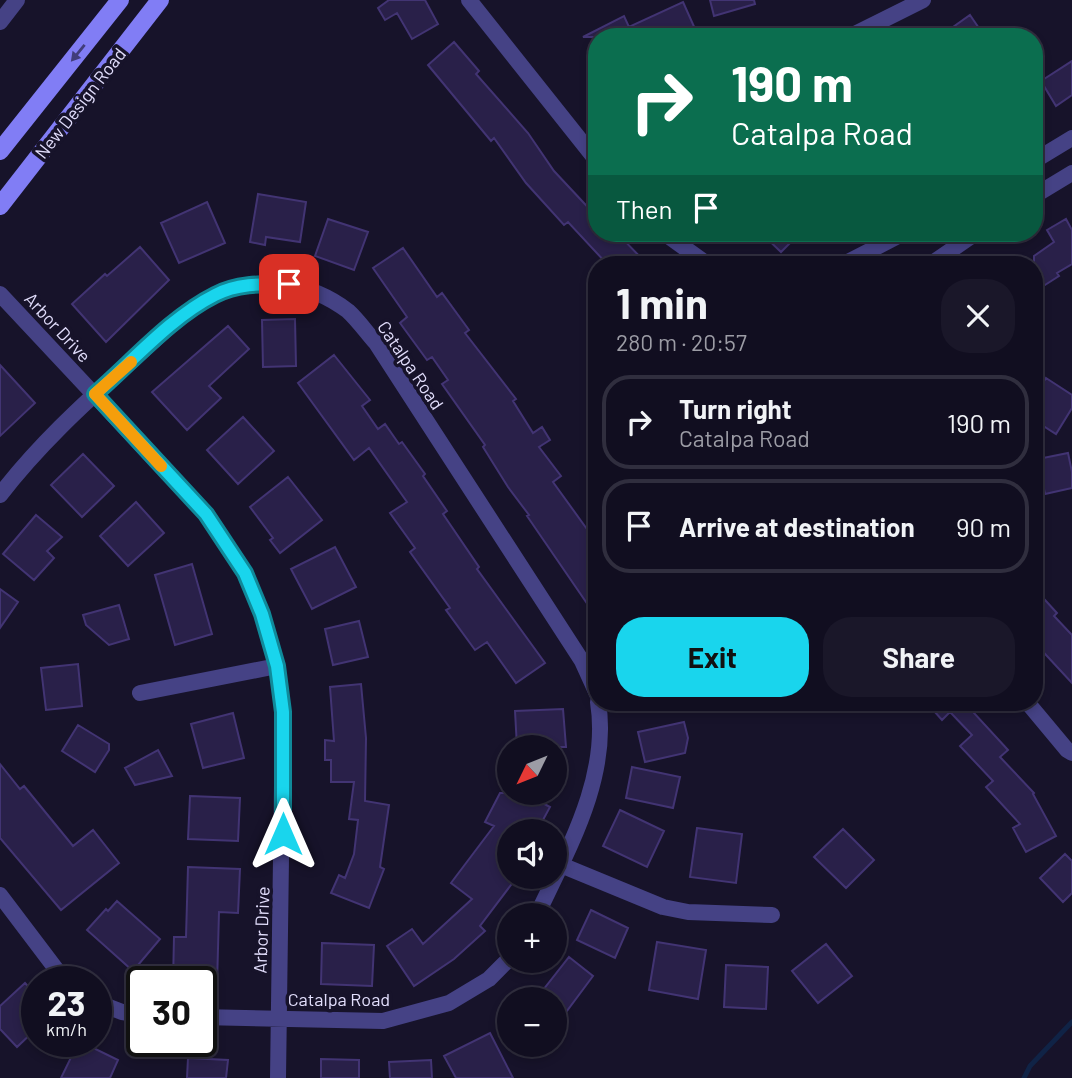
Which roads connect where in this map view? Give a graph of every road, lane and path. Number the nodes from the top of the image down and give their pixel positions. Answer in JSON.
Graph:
{"nodes":[{"id":1,"x":17,"y":0,"type":"edge"},
{"id":2,"x":120,"y":0,"type":"edge"},
{"id":3,"x":160,"y":0,"type":"edge"},
{"id":4,"x":469,"y":0,"type":"edge"},
{"id":5,"x":922,"y":0,"type":"edge"},
{"id":6,"x":0,"y":22,"type":"edge"},
{"id":7,"x":867,"y":28,"type":"edge"},
{"id":8,"x":1072,"y":138,"type":"edge"},
{"id":9,"x":588,"y":148,"type":"edge"},
{"id":10,"x":0,"y":151,"type":"edge"},
{"id":11,"x":1043,"y":156,"type":"edge"},
{"id":12,"x":1072,"y":173,"type":"edge"},
{"id":13,"x":1043,"y":191,"type":"edge"},
{"id":14,"x":0,"y":206,"type":"edge"},
{"id":15,"x":676,"y":242,"type":"edge"},
{"id":16,"x":887,"y":242,"type":"edge"},
{"id":17,"x":963,"y":242,"type":"edge"},
{"id":18,"x":696,"y":256,"type":"edge"},
{"id":19,"x":859,"y":256,"type":"edge"},
{"id":20,"x":943,"y":256,"type":"edge"},
{"id":21,"x":0,"y":294,"type":"edge"},
{"id":22,"x":95,"y":394,"type":"junction"},
{"id":23,"x":0,"y":495,"type":"edge"},
{"id":24,"x":277,"y":666,"type":"junction"},
{"id":25,"x":588,"y":674,"type":"edge"},
{"id":26,"x":141,"y":693,"type":"dead end"},
{"id":27,"x":599,"y":711,"type":"edge"},
{"id":28,"x":1034,"y":711,"type":"edge"},
{"id":29,"x":1072,"y":753,"type":"edge"},
{"id":30,"x":567,"y":849,"type":"edge"},
{"id":31,"x":567,"y":867,"type":"edge"},
{"id":32,"x":0,"y":895,"type":"edge"},
{"id":33,"x":772,"y":915,"type":"dead end"},
{"id":34,"x":55,"y":966,"type":"edge"},
{"id":35,"x":497,"y":971,"type":"edge"},
{"id":36,"x":217,"y":1017,"type":"edge"},
{"id":37,"x":278,"y":1018,"type":"junction"},
{"id":38,"x":278,"y":1078,"type":"edge"}],
"edges":[{"from":1,"to":6,"type":"street"},
{"from":2,"to":10,"type":"main road","name":"New Design Road","one_way":true},
{"from":3,"to":14,"type":"main road","name":"New Design Road"},
{"from":4,"to":9,"type":"street"},
{"from":5,"to":7,"type":"street"},
{"from":8,"to":11,"type":"street"},
{"from":12,"to":13,"type":"street"},
{"from":15,"to":18,"type":"street"},
{"from":16,"to":19,"type":"street"},
{"from":17,"to":20,"type":"street"},
{"from":21,"to":22,"type":"street","name":"Arbor Drive"},
{"from":22,"to":23,"type":"street","name":"Catalpa Road"},
{"from":22,"to":24,"type":"street","name":"Arbor Drive"},
{"from":22,"to":25,"type":"street","name":"Catalpa Road"},
{"from":24,"to":26,"type":"street"},
{"from":24,"to":37,"type":"street","name":"Arbor Drive"},
{"from":27,"to":30,"type":"street"},
{"from":28,"to":29,"type":"street"},
{"from":31,"to":33,"type":"street"},
{"from":32,"to":34,"type":"street"},
{"from":35,"to":37,"type":"street","name":"Catalpa Road"},
{"from":36,"to":37,"type":"street","name":"Catalpa Road"},
{"from":37,"to":38,"type":"street","name":"Arbor Drive"}]}
